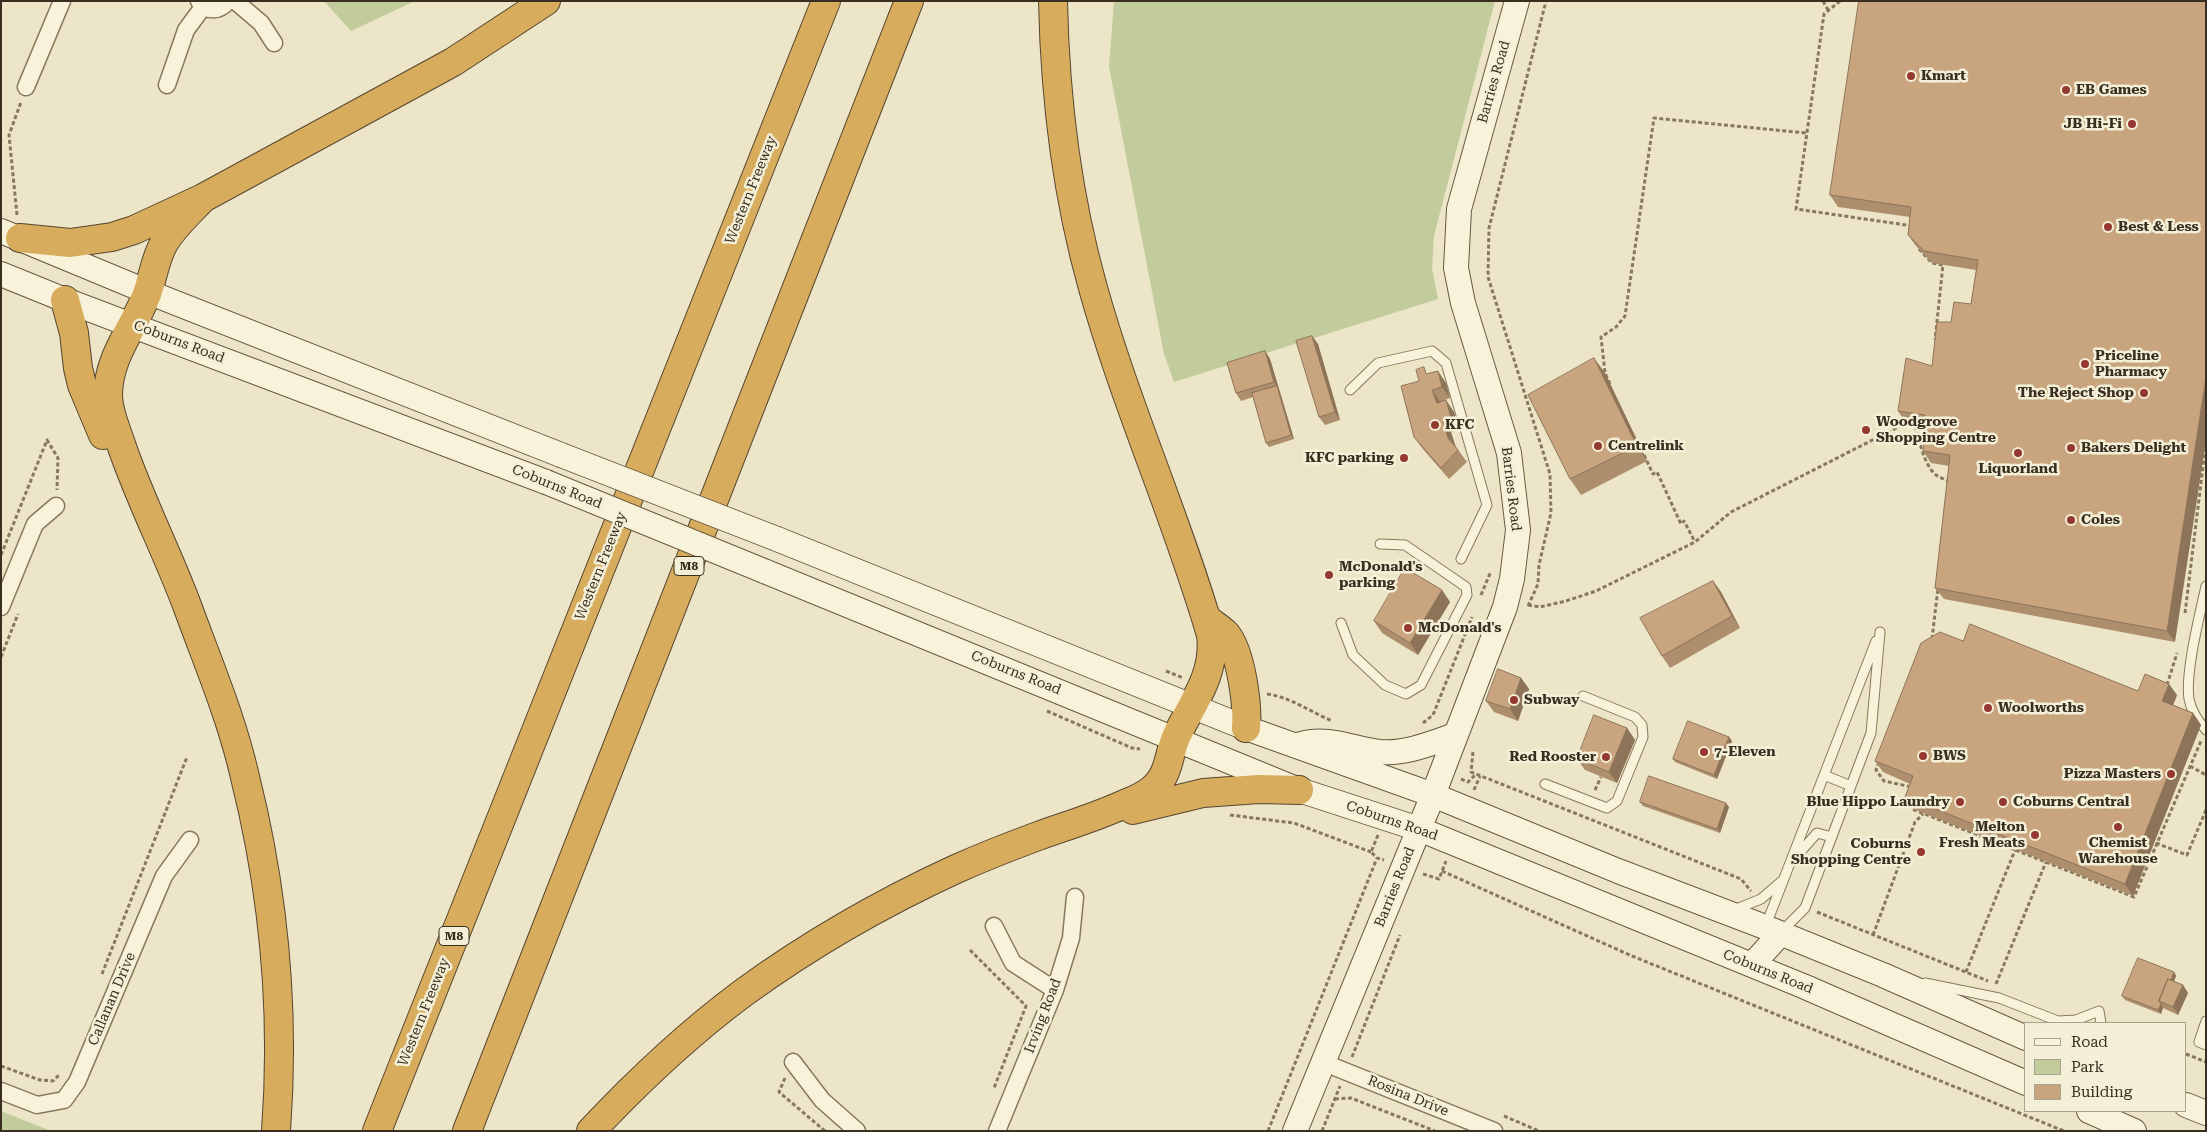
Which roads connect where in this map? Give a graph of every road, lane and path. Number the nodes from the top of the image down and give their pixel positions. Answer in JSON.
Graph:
{"nodes":[{"id":1,"x":62,"y":1,"type":"edge"},
{"id":2,"x":228,"y":1,"type":"edge"},
{"id":3,"x":235,"y":1,"type":"edge"},
{"id":4,"x":546,"y":1,"type":"edge"},
{"id":5,"x":826,"y":1,"type":"edge"},
{"id":6,"x":909,"y":1,"type":"edge"},
{"id":7,"x":1053,"y":1,"type":"edge"},
{"id":8,"x":1517,"y":1,"type":"edge"},
{"id":9,"x":1546,"y":1,"type":"edge"},
{"id":10,"x":1823,"y":1,"type":"edge"},
{"id":11,"x":1840,"y":1,"type":"edge"},
{"id":12,"x":201,"y":4,"type":"edge"},
{"id":13,"x":1828,"y":10,"type":"junction"},
{"id":14,"x":274,"y":43,"type":"dead end"},
{"id":15,"x":168,"y":85,"type":"dead end"},
{"id":16,"x":26,"y":87,"type":"joint"},
{"id":17,"x":1806,"y":133,"type":"junction"},
{"id":18,"x":203,"y":198,"type":"junction"},
{"id":19,"x":1915,"y":226,"type":"edge"},
{"id":20,"x":10,"y":234,"type":"edge"},
{"id":21,"x":1916,"y":246,"type":"edge"},
{"id":22,"x":1,"y":274,"type":"edge"},
{"id":23,"x":148,"y":292,"type":"junction"},
{"id":24,"x":65,"y":300,"type":"junction"},
{"id":25,"x":133,"y":325,"type":"junction"},
{"id":26,"x":1934,"y":349,"type":"edge"},
{"id":27,"x":1350,"y":390,"type":"dead end"},
{"id":28,"x":1612,"y":390,"type":"edge"},
{"id":29,"x":1908,"y":414,"type":"edge"},
{"id":30,"x":1914,"y":416,"type":"edge"},
{"id":31,"x":2196,"y":441,"type":"edge"},
{"id":32,"x":2206,"y":442,"type":"edge"},
{"id":33,"x":1644,"y":453,"type":"dead end"},
{"id":34,"x":129,"y":466,"type":"junction"},
{"id":35,"x":1948,"y":491,"type":"edge"},
{"id":36,"x":56,"y":506,"type":"dead end"},
{"id":37,"x":1695,"y":542,"type":"junction"},
{"id":38,"x":1380,"y":544,"type":"dead end"},
{"id":39,"x":1461,"y":559,"type":"dead end"},
{"id":40,"x":1494,"y":564,"type":"dead end"},
{"id":41,"x":1939,"y":579,"type":"edge"},
{"id":42,"x":2206,"y":586,"type":"edge"},
{"id":43,"x":1480,"y":599,"type":"dead end"},
{"id":44,"x":1528,"y":605,"type":"junction"},
{"id":45,"x":1,"y":607,"type":"edge"},
{"id":46,"x":1476,"y":608,"type":"dead end"},
{"id":47,"x":1525,"y":612,"type":"dead end"},
{"id":48,"x":2184,"y":616,"type":"dead end"},
{"id":49,"x":1206,"y":619,"type":"junction"},
{"id":50,"x":1341,"y":623,"type":"dead end"},
{"id":51,"x":1929,"y":646,"type":"edge"},
{"id":52,"x":2178,"y":649,"type":"dead end"},
{"id":53,"x":1162,"y":670,"type":"dead end"},
{"id":54,"x":2166,"y":686,"type":"edge"},
{"id":55,"x":1245,"y":692,"type":"junction"},
{"id":56,"x":1198,"y":695,"type":"junction"},
{"id":57,"x":1583,"y":696,"type":"dead end"},
{"id":58,"x":1042,"y":709,"type":"dead end"},
{"id":59,"x":1334,"y":721,"type":"dead end"},
{"id":60,"x":1422,"y":724,"type":"dead end"},
{"id":61,"x":1246,"y":728,"type":"junction"},
{"id":62,"x":2206,"y":730,"type":"edge"},
{"id":63,"x":1466,"y":739,"type":"junction"},
{"id":64,"x":2201,"y":739,"type":"dead end"},
{"id":65,"x":1174,"y":746,"type":"junction"},
{"id":66,"x":1295,"y":746,"type":"junction"},
{"id":67,"x":187,"y":757,"type":"dead end"},
{"id":68,"x":1880,"y":761,"type":"edge"},
{"id":69,"x":2190,"y":765,"type":"junction"},
{"id":70,"x":1824,"y":775,"type":"junction"},
{"id":71,"x":2206,"y":776,"type":"edge"},
{"id":72,"x":1545,"y":784,"type":"dead end"},
{"id":73,"x":1851,"y":786,"type":"junction"},
{"id":74,"x":1919,"y":789,"type":"edge"},
{"id":75,"x":1299,"y":790,"type":"junction"},
{"id":76,"x":1433,"y":795,"type":"junction"},
{"id":77,"x":1917,"y":796,"type":"edge"},
{"id":78,"x":1927,"y":804,"type":"edge"},
{"id":79,"x":2206,"y":812,"type":"edge"},
{"id":80,"x":1923,"y":814,"type":"junction"},
{"id":81,"x":1229,"y":815,"type":"dead end"},
{"id":82,"x":1090,"y":819,"type":"junction"},
{"id":83,"x":1419,"y":829,"type":"junction"},
{"id":84,"x":1832,"y":837,"type":"junction"},
{"id":85,"x":190,"y":840,"type":"dead end"},
{"id":86,"x":2156,"y":843,"type":"junction"},
{"id":87,"x":2015,"y":850,"type":"junction"},
{"id":88,"x":1371,"y":852,"type":"dead end"},
{"id":89,"x":2050,"y":853,"type":"edge"},
{"id":90,"x":1376,"y":858,"type":"dead end"},
{"id":91,"x":2046,"y":862,"type":"junction"},
{"id":92,"x":1788,"y":866,"type":"junction"},
{"id":93,"x":1442,"y":871,"type":"dead end"},
{"id":94,"x":1424,"y":874,"type":"dead end"},
{"id":95,"x":1782,"y":881,"type":"junction"},
{"id":96,"x":1420,"y":883,"type":"dead end"},
{"id":97,"x":1075,"y":897,"type":"dead end"},
{"id":98,"x":1761,"y":899,"type":"junction"},
{"id":99,"x":1805,"y":908,"type":"junction"},
{"id":100,"x":1726,"y":913,"type":"junction"},
{"id":101,"x":994,"y":926,"type":"dead end"},
{"id":102,"x":1403,"y":928,"type":"dead end"},
{"id":103,"x":1773,"y":930,"type":"junction"},
{"id":104,"x":1873,"y":935,"type":"junction"},
{"id":105,"x":970,"y":950,"type":"dead end"},
{"id":106,"x":1752,"y":965,"type":"junction"},
{"id":107,"x":1966,"y":972,"type":"junction"},
{"id":108,"x":1883,"y":975,"type":"junction"},
{"id":109,"x":98,"y":984,"type":"dead end"},
{"id":110,"x":1055,"y":990,"type":"junction"},
{"id":111,"x":2206,"y":1020,"type":"edge"},
{"id":112,"x":2058,"y":1022,"type":"edge"},
{"id":113,"x":2058,"y":1022,"type":"edge"},
{"id":114,"x":2101,"y":1022,"type":"edge"},
{"id":115,"x":2024,"y":1037,"type":"edge"},
{"id":116,"x":2206,"y":1044,"type":"edge"},
{"id":117,"x":2187,"y":1054,"type":"edge"},
{"id":118,"x":793,"y":1062,"type":"joint"},
{"id":119,"x":1322,"y":1062,"type":"junction"},
{"id":120,"x":2206,"y":1062,"type":"edge"},
{"id":121,"x":1,"y":1066,"type":"edge"},
{"id":122,"x":64,"y":1070,"type":"dead end"},
{"id":123,"x":1346,"y":1072,"type":"junction"},
{"id":124,"x":2024,"y":1082,"type":"edge"},
{"id":125,"x":1,"y":1091,"type":"edge"},
{"id":126,"x":991,"y":1095,"type":"dead end"},
{"id":127,"x":1335,"y":1099,"type":"junction"},
{"id":128,"x":2187,"y":1105,"type":"edge"},
{"id":129,"x":2091,"y":1112,"type":"edge"},
{"id":130,"x":2206,"y":1113,"type":"edge"},
{"id":131,"x":276,"y":1131,"type":"edge"},
{"id":132,"x":377,"y":1131,"type":"edge"},
{"id":133,"x":467,"y":1131,"type":"edge"},
{"id":134,"x":591,"y":1131,"type":"edge"},
{"id":135,"x":825,"y":1131,"type":"edge"},
{"id":136,"x":857,"y":1131,"type":"edge"},
{"id":137,"x":997,"y":1131,"type":"edge"},
{"id":138,"x":1268,"y":1131,"type":"edge"},
{"id":139,"x":1295,"y":1131,"type":"edge"},
{"id":140,"x":1322,"y":1131,"type":"edge"},
{"id":141,"x":1435,"y":1131,"type":"edge"},
{"id":142,"x":1494,"y":1131,"type":"edge"},
{"id":143,"x":2064,"y":1131,"type":"edge"},
{"id":144,"x":2134,"y":1131,"type":"edge"}],
"edges":[{"from":1,"to":16,"type":"street"},
{"from":2,"to":12,"type":"street"},
{"from":3,"to":14,"type":"street"},
{"from":4,"to":18,"type":"highway"},
{"from":5,"to":132,"type":"highway","name":"Western Freeway","number":"M8"},
{"from":6,"to":133,"type":"highway","number":"M8"},
{"from":7,"to":49,"type":"highway"},
{"from":8,"to":63,"type":"main road","name":"Barries Road"},
{"from":9,"to":44,"type":"path"},
{"from":10,"to":13,"type":"path"},
{"from":11,"to":13,"type":"path"},
{"from":12,"to":15,"type":"street"},
{"from":13,"to":17,"type":"path"},
{"from":16,"to":20,"type":"path"},
{"from":17,"to":19,"type":"path"},
{"from":17,"to":28,"type":"path"},
{"from":18,"to":20,"type":"highway"},
{"from":18,"to":23,"type":"highway"},
{"from":20,"to":23,"type":"main road"},
{"from":21,"to":26,"type":"path"},
{"from":22,"to":24,"type":"main road","name":"Coburns Road"},
{"from":23,"to":25,"type":"highway"},
{"from":23,"to":56,"type":"main road","bridge":true},
{"from":24,"to":25,"type":"main road","name":"Coburns Road"},
{"from":24,"to":34,"type":"highway"},
{"from":25,"to":34,"type":"highway"},
{"from":25,"to":65,"type":"main road","name":"Coburns Road","bridge":true},
{"from":27,"to":39,"type":"lane"},
{"from":29,"to":37,"type":"path"},
{"from":30,"to":35,"type":"path"},
{"from":31,"to":32,"type":"path"},
{"from":32,"to":48,"type":"path"},
{"from":33,"to":37,"type":"path"},
{"from":34,"to":131,"type":"highway"},
{"from":36,"to":45,"type":"street"},
{"from":37,"to":44,"type":"path"},
{"from":38,"to":50,"type":"lane"},
{"from":40,"to":43,"type":"path"},
{"from":41,"to":51,"type":"path"},
{"from":42,"to":62,"type":"lane"},
{"from":44,"to":47,"type":"path"},
{"from":46,"to":60,"type":"path"},
{"from":49,"to":55,"type":"highway"},
{"from":49,"to":56,"type":"highway"},
{"from":52,"to":54,"type":"path"},
{"from":53,"to":56,"type":"path"},
{"from":55,"to":59,"type":"path"},
{"from":55,"to":61,"type":"highway"},
{"from":56,"to":61,"type":"main road"},
{"from":56,"to":65,"type":"highway"},
{"from":57,"to":72,"type":"lane"},
{"from":58,"to":65,"type":"path"},
{"from":61,"to":66,"type":"main road"},
{"from":63,"to":66,"type":"main road"},
{"from":63,"to":76,"type":"main road","name":"Barries Road"},
{"from":63,"to":98,"type":"path"},
{"from":64,"to":69,"type":"path"},
{"from":65,"to":75,"type":"main road","name":"Coburns Road"},
{"from":65,"to":82,"type":"highway"},
{"from":66,"to":76,"type":"main road"},
{"from":67,"to":109,"type":"path"},
{"from":68,"to":74,"type":"path"},
{"from":69,"to":71,"type":"path"},
{"from":69,"to":86,"type":"path"},
{"from":70,"to":73,"type":"lane"},
{"from":70,"to":73,"type":"lane"},
{"from":70,"to":92,"type":"lane"},
{"from":73,"to":84,"type":"lane"},
{"from":75,"to":82,"type":"highway"},
{"from":75,"to":83,"type":"main road","name":"Coburns Road"},
{"from":76,"to":83,"type":"main road","name":"Barries Road"},
{"from":76,"to":100,"type":"main road"},
{"from":77,"to":80,"type":"path"},
{"from":78,"to":80,"type":"path"},
{"from":79,"to":86,"type":"path"},
{"from":80,"to":87,"type":"path"},
{"from":80,"to":104,"type":"path"},
{"from":81,"to":88,"type":"path"},
{"from":82,"to":134,"type":"highway"},
{"from":83,"to":106,"type":"main road","name":"Coburns Road"},
{"from":83,"to":119,"type":"main road","name":"Barries Road"},
{"from":84,"to":92,"type":"lane"},
{"from":84,"to":99,"type":"lane"},
{"from":85,"to":125,"type":"street","name":"Callanan Drive"},
{"from":86,"to":91,"type":"path"},
{"from":87,"to":91,"type":"path"},
{"from":87,"to":107,"type":"path"},
{"from":89,"to":91,"type":"path"},
{"from":90,"to":138,"type":"path"},
{"from":91,"to":107,"type":"path"},
{"from":92,"to":95,"type":"lane"},
{"from":93,"to":143,"type":"path"},
{"from":94,"to":96,"type":"path"},
{"from":95,"to":98,"type":"lane"},
{"from":95,"to":103,"type":"lane"},
{"from":97,"to":110,"type":"street","name":"Irving Road"},
{"from":98,"to":100,"type":"lane"},
{"from":99,"to":103,"type":"lane"},
{"from":99,"to":104,"type":"path"},
{"from":100,"to":103,"type":"main road"},
{"from":101,"to":110,"type":"street"},
{"from":102,"to":123,"type":"path"},
{"from":103,"to":106,"type":"main road"},
{"from":103,"to":108,"type":"main road"},
{"from":104,"to":107,"type":"path"},
{"from":105,"to":126,"type":"path"},
{"from":106,"to":124,"type":"main road","name":"Coburns Road"},
{"from":108,"to":112,"type":"lane"},
{"from":108,"to":115,"type":"main road"},
{"from":110,"to":137,"type":"street","name":"Irving Road"},
{"from":111,"to":116,"type":"lane"},
{"from":113,"to":114,"type":"lane"},
{"from":117,"to":120,"type":"path"},
{"from":118,"to":135,"type":"path"},
{"from":118,"to":136,"type":"street"},
{"from":119,"to":123,"type":"street","name":"Rosina Drive"},
{"from":119,"to":139,"type":"main road","name":"Barries Road"},
{"from":121,"to":122,"type":"path"},
{"from":123,"to":127,"type":"path"},
{"from":123,"to":142,"type":"street","name":"Rosina Drive"},
{"from":127,"to":140,"type":"path"},
{"from":127,"to":141,"type":"path"},
{"from":128,"to":130,"type":"main road"},
{"from":129,"to":144,"type":"main road"}]}
